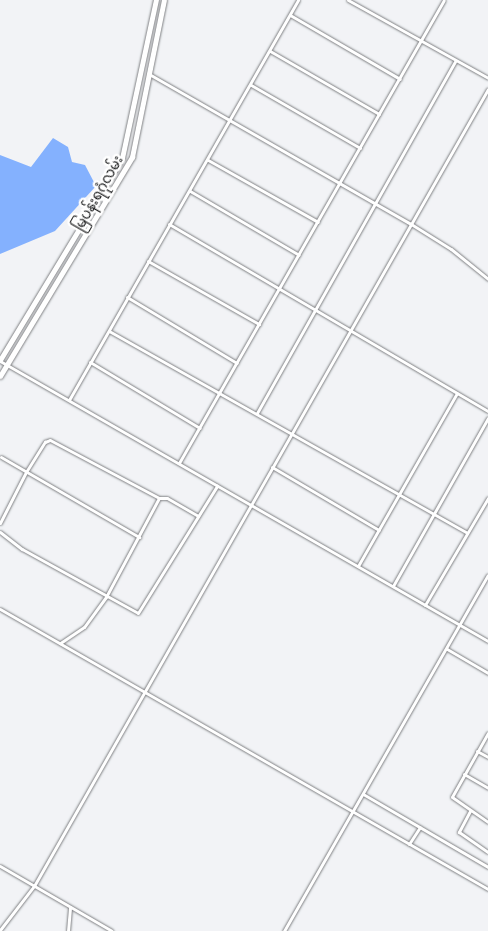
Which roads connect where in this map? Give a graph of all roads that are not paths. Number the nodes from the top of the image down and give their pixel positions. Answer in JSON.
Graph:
{"nodes":[{"id":1,"x":156,"y":0,"type":"edge"},
{"id":2,"x":164,"y":0,"type":"edge"},
{"id":3,"x":298,"y":0,"type":"edge"},
{"id":4,"x":348,"y":0,"type":"edge"},
{"id":5,"x":444,"y":0,"type":"edge"},
{"id":6,"x":290,"y":15,"type":"junction"},
{"id":7,"x":421,"y":39,"type":"junction"},
{"id":8,"x":270,"y":51,"type":"junction"},
{"id":9,"x":455,"y":61,"type":"junction"},
{"id":10,"x":149,"y":74,"type":"junction"},
{"id":11,"x":400,"y":78,"type":"junction"},
{"id":12,"x":488,"y":78,"type":"edge"},
{"id":13,"x":251,"y":85,"type":"junction"},
{"id":14,"x":488,"y":90,"type":"edge"},
{"id":15,"x":379,"y":114,"type":"junction"},
{"id":16,"x":230,"y":119,"type":"junction"},
{"id":17,"x":360,"y":148,"type":"junction"},
{"id":18,"x":208,"y":160,"type":"junction"},
{"id":19,"x":340,"y":184,"type":"junction"},
{"id":20,"x":190,"y":191,"type":"junction"},
{"id":21,"x":374,"y":204,"type":"junction"},
{"id":22,"x":318,"y":222,"type":"junction"},
{"id":23,"x":169,"y":224,"type":"junction"},
{"id":24,"x":411,"y":224,"type":"junction"},
{"id":25,"x":299,"y":255,"type":"junction"},
{"id":26,"x":148,"y":261,"type":"junction"},
{"id":27,"x":488,"y":279,"type":"edge"},
{"id":28,"x":280,"y":288,"type":"junction"},
{"id":29,"x":127,"y":297,"type":"junction"},
{"id":30,"x":316,"y":309,"type":"junction"},
{"id":31,"x":259,"y":324,"type":"junction"},
{"id":32,"x":351,"y":329,"type":"junction"},
{"id":33,"x":109,"y":331,"type":"junction"},
{"id":34,"x":0,"y":361,"type":"edge"},
{"id":35,"x":90,"y":362,"type":"junction"},
{"id":36,"x":237,"y":362,"type":"junction"},
{"id":37,"x":7,"y":365,"type":"junction"},
{"id":38,"x":0,"y":376,"type":"edge"},
{"id":39,"x":456,"y":392,"type":"junction"},
{"id":40,"x":220,"y":393,"type":"junction"},
{"id":41,"x":69,"y":400,"type":"junction"},
{"id":42,"x":488,"y":411,"type":"edge"},
{"id":43,"x":257,"y":413,"type":"junction"},
{"id":44,"x":488,"y":418,"type":"edge"},
{"id":45,"x":200,"y":428,"type":"junction"},
{"id":46,"x":292,"y":433,"type":"junction"},
{"id":47,"x":1,"y":457,"type":"edge"},
{"id":48,"x":179,"y":463,"type":"junction"},
{"id":49,"x":272,"y":467,"type":"junction"},
{"id":50,"x":26,"y":472,"type":"junction"},
{"id":51,"x":217,"y":486,"type":"junction"},
{"id":52,"x":399,"y":496,"type":"junction"},
{"id":53,"x":159,"y":498,"type":"junction"},
{"id":54,"x":488,"y":498,"type":"edge"},
{"id":55,"x":250,"y":505,"type":"junction"},
{"id":56,"x":434,"y":515,"type":"junction"},
{"id":57,"x":198,"y":516,"type":"junction"},
{"id":58,"x":0,"y":523,"type":"edge"},
{"id":59,"x":378,"y":530,"type":"junction"},
{"id":60,"x":0,"y":532,"type":"edge"},
{"id":61,"x":467,"y":533,"type":"junction"},
{"id":62,"x":139,"y":537,"type":"junction"},
{"id":63,"x":358,"y":566,"type":"junction"},
{"id":64,"x":488,"y":575,"type":"edge"},
{"id":65,"x":393,"y":586,"type":"junction"},
{"id":66,"x":106,"y":597,"type":"junction"},
{"id":67,"x":425,"y":605,"type":"junction"},
{"id":68,"x":0,"y":609,"type":"edge"},
{"id":69,"x":460,"y":625,"type":"junction"},
{"id":70,"x":488,"y":641,"type":"edge"},
{"id":71,"x":59,"y":644,"type":"junction"},
{"id":72,"x":447,"y":649,"type":"junction"},
{"id":73,"x":488,"y":673,"type":"edge"},
{"id":74,"x":144,"y":691,"type":"junction"},
{"id":75,"x":488,"y":733,"type":"edge"},
{"id":76,"x":477,"y":751,"type":"junction"},
{"id":77,"x":488,"y":757,"type":"edge"},
{"id":78,"x":464,"y":774,"type":"junction"},
{"id":79,"x":488,"y":788,"type":"edge"},
{"id":80,"x":363,"y":794,"type":"junction"},
{"id":81,"x":353,"y":811,"type":"junction"},
{"id":82,"x":470,"y":811,"type":"junction"},
{"id":83,"x":488,"y":822,"type":"edge"},
{"id":84,"x":420,"y":827,"type":"junction"},
{"id":85,"x":410,"y":844,"type":"junction"},
{"id":86,"x":488,"y":852,"type":"edge"},
{"id":87,"x":0,"y":866,"type":"edge"},
{"id":88,"x":488,"y":867,"type":"edge"},
{"id":89,"x":34,"y":886,"type":"junction"},
{"id":90,"x":488,"y":889,"type":"edge"},
{"id":91,"x":70,"y":907,"type":"junction"},
{"id":92,"x":0,"y":930,"type":"edge"},
{"id":93,"x":68,"y":931,"type":"edge"},
{"id":94,"x":112,"y":931,"type":"edge"},
{"id":95,"x":284,"y":931,"type":"edge"}],
"edges":[{"from":1,"to":34,"type":"main road","name":"မြပန်းရဂုံလမ်း"},
{"from":2,"to":10,"type":"main road","name":"မြပန်းရဂုံလမ်း"},
{"from":3,"to":6,"type":"street"},
{"from":4,"to":7,"type":"street"},
{"from":5,"to":7,"type":"street"},
{"from":6,"to":8,"type":"street"},
{"from":6,"to":11,"type":"street"},
{"from":7,"to":9,"type":"street"},
{"from":7,"to":11,"type":"street"},
{"from":8,"to":13,"type":"street"},
{"from":8,"to":15,"type":"street"},
{"from":9,"to":12,"type":"street"},
{"from":9,"to":21,"type":"street"},
{"from":10,"to":16,"type":"street"},
{"from":10,"to":37,"type":"main road","name":"မြပန်းရဂုံလမ်း"},
{"from":11,"to":15,"type":"street"},
{"from":13,"to":16,"type":"street"},
{"from":13,"to":17,"type":"street"},
{"from":14,"to":24,"type":"street"},
{"from":15,"to":17,"type":"street"},
{"from":16,"to":18,"type":"street"},
{"from":16,"to":19,"type":"street"},
{"from":17,"to":19,"type":"street"},
{"from":18,"to":20,"type":"street"},
{"from":18,"to":22,"type":"street"},
{"from":19,"to":21,"type":"street"},
{"from":19,"to":22,"type":"street"},
{"from":20,"to":23,"type":"street"},
{"from":20,"to":25,"type":"street"},
{"from":21,"to":24,"type":"street"},
{"from":21,"to":30,"type":"street"},
{"from":22,"to":25,"type":"street"},
{"from":23,"to":26,"type":"street"},
{"from":23,"to":28,"type":"street"},
{"from":24,"to":27,"type":"street"},
{"from":24,"to":32,"type":"street"},
{"from":25,"to":28,"type":"street"},
{"from":26,"to":29,"type":"street"},
{"from":26,"to":31,"type":"street"},
{"from":28,"to":30,"type":"street"},
{"from":28,"to":31,"type":"street"},
{"from":29,"to":33,"type":"street"},
{"from":29,"to":36,"type":"street"},
{"from":30,"to":32,"type":"street"},
{"from":30,"to":43,"type":"street"},
{"from":31,"to":36,"type":"street"},
{"from":32,"to":39,"type":"street"},
{"from":32,"to":46,"type":"street"},
{"from":33,"to":35,"type":"street"},
{"from":33,"to":40,"type":"street"},
{"from":34,"to":37,"type":"street"},
{"from":35,"to":41,"type":"street"},
{"from":35,"to":45,"type":"street"},
{"from":36,"to":40,"type":"street"},
{"from":37,"to":38,"type":"main road","name":"မြပန်းရဂုံလမ်း"},
{"from":37,"to":41,"type":"street"},
{"from":39,"to":42,"type":"street"},
{"from":39,"to":52,"type":"street"},
{"from":40,"to":43,"type":"street"},
{"from":40,"to":45,"type":"street"},
{"from":41,"to":48,"type":"street"},
{"from":43,"to":46,"type":"street"},
{"from":44,"to":56,"type":"street"},
{"from":45,"to":48,"type":"street"},
{"from":46,"to":49,"type":"street"},
{"from":46,"to":52,"type":"street"},
{"from":47,"to":50,"type":"street"},
{"from":48,"to":51,"type":"street"},
{"from":49,"to":55,"type":"street"},
{"from":49,"to":59,"type":"street"},
{"from":50,"to":53,"type":"street"},
{"from":50,"to":58,"type":"street"},
{"from":50,"to":62,"type":"street"},
{"from":51,"to":55,"type":"street"},
{"from":51,"to":57,"type":"street"},
{"from":52,"to":56,"type":"street"},
{"from":52,"to":59,"type":"street"},
{"from":53,"to":57,"type":"street"},
{"from":53,"to":62,"type":"street"},
{"from":54,"to":61,"type":"street"},
{"from":55,"to":63,"type":"street"},
{"from":55,"to":74,"type":"street"},
{"from":56,"to":61,"type":"street"},
{"from":56,"to":65,"type":"street"},
{"from":57,"to":66,"type":"street"},
{"from":59,"to":63,"type":"street"},
{"from":60,"to":66,"type":"street"},
{"from":61,"to":67,"type":"street"},
{"from":62,"to":66,"type":"street"},
{"from":63,"to":65,"type":"street"},
{"from":64,"to":69,"type":"street"},
{"from":65,"to":67,"type":"street"},
{"from":66,"to":71,"type":"street"},
{"from":67,"to":69,"type":"street"},
{"from":68,"to":71,"type":"street"},
{"from":69,"to":70,"type":"street"},
{"from":69,"to":72,"type":"street"},
{"from":71,"to":74,"type":"street"},
{"from":72,"to":73,"type":"street"},
{"from":72,"to":80,"type":"street"},
{"from":74,"to":81,"type":"street"},
{"from":74,"to":89,"type":"street"},
{"from":75,"to":76,"type":"street"},
{"from":76,"to":77,"type":"street"},
{"from":76,"to":78,"type":"street"},
{"from":78,"to":79,"type":"street"},
{"from":78,"to":82,"type":"street"},
{"from":80,"to":81,"type":"street"},
{"from":80,"to":84,"type":"street"},
{"from":81,"to":85,"type":"street"},
{"from":81,"to":95,"type":"street"},
{"from":82,"to":83,"type":"street"},
{"from":82,"to":86,"type":"street"},
{"from":84,"to":85,"type":"street"},
{"from":84,"to":88,"type":"street"},
{"from":85,"to":90,"type":"street"},
{"from":87,"to":89,"type":"street"},
{"from":89,"to":91,"type":"street"},
{"from":89,"to":92,"type":"street"},
{"from":91,"to":93,"type":"street"},
{"from":91,"to":94,"type":"street"}]}
